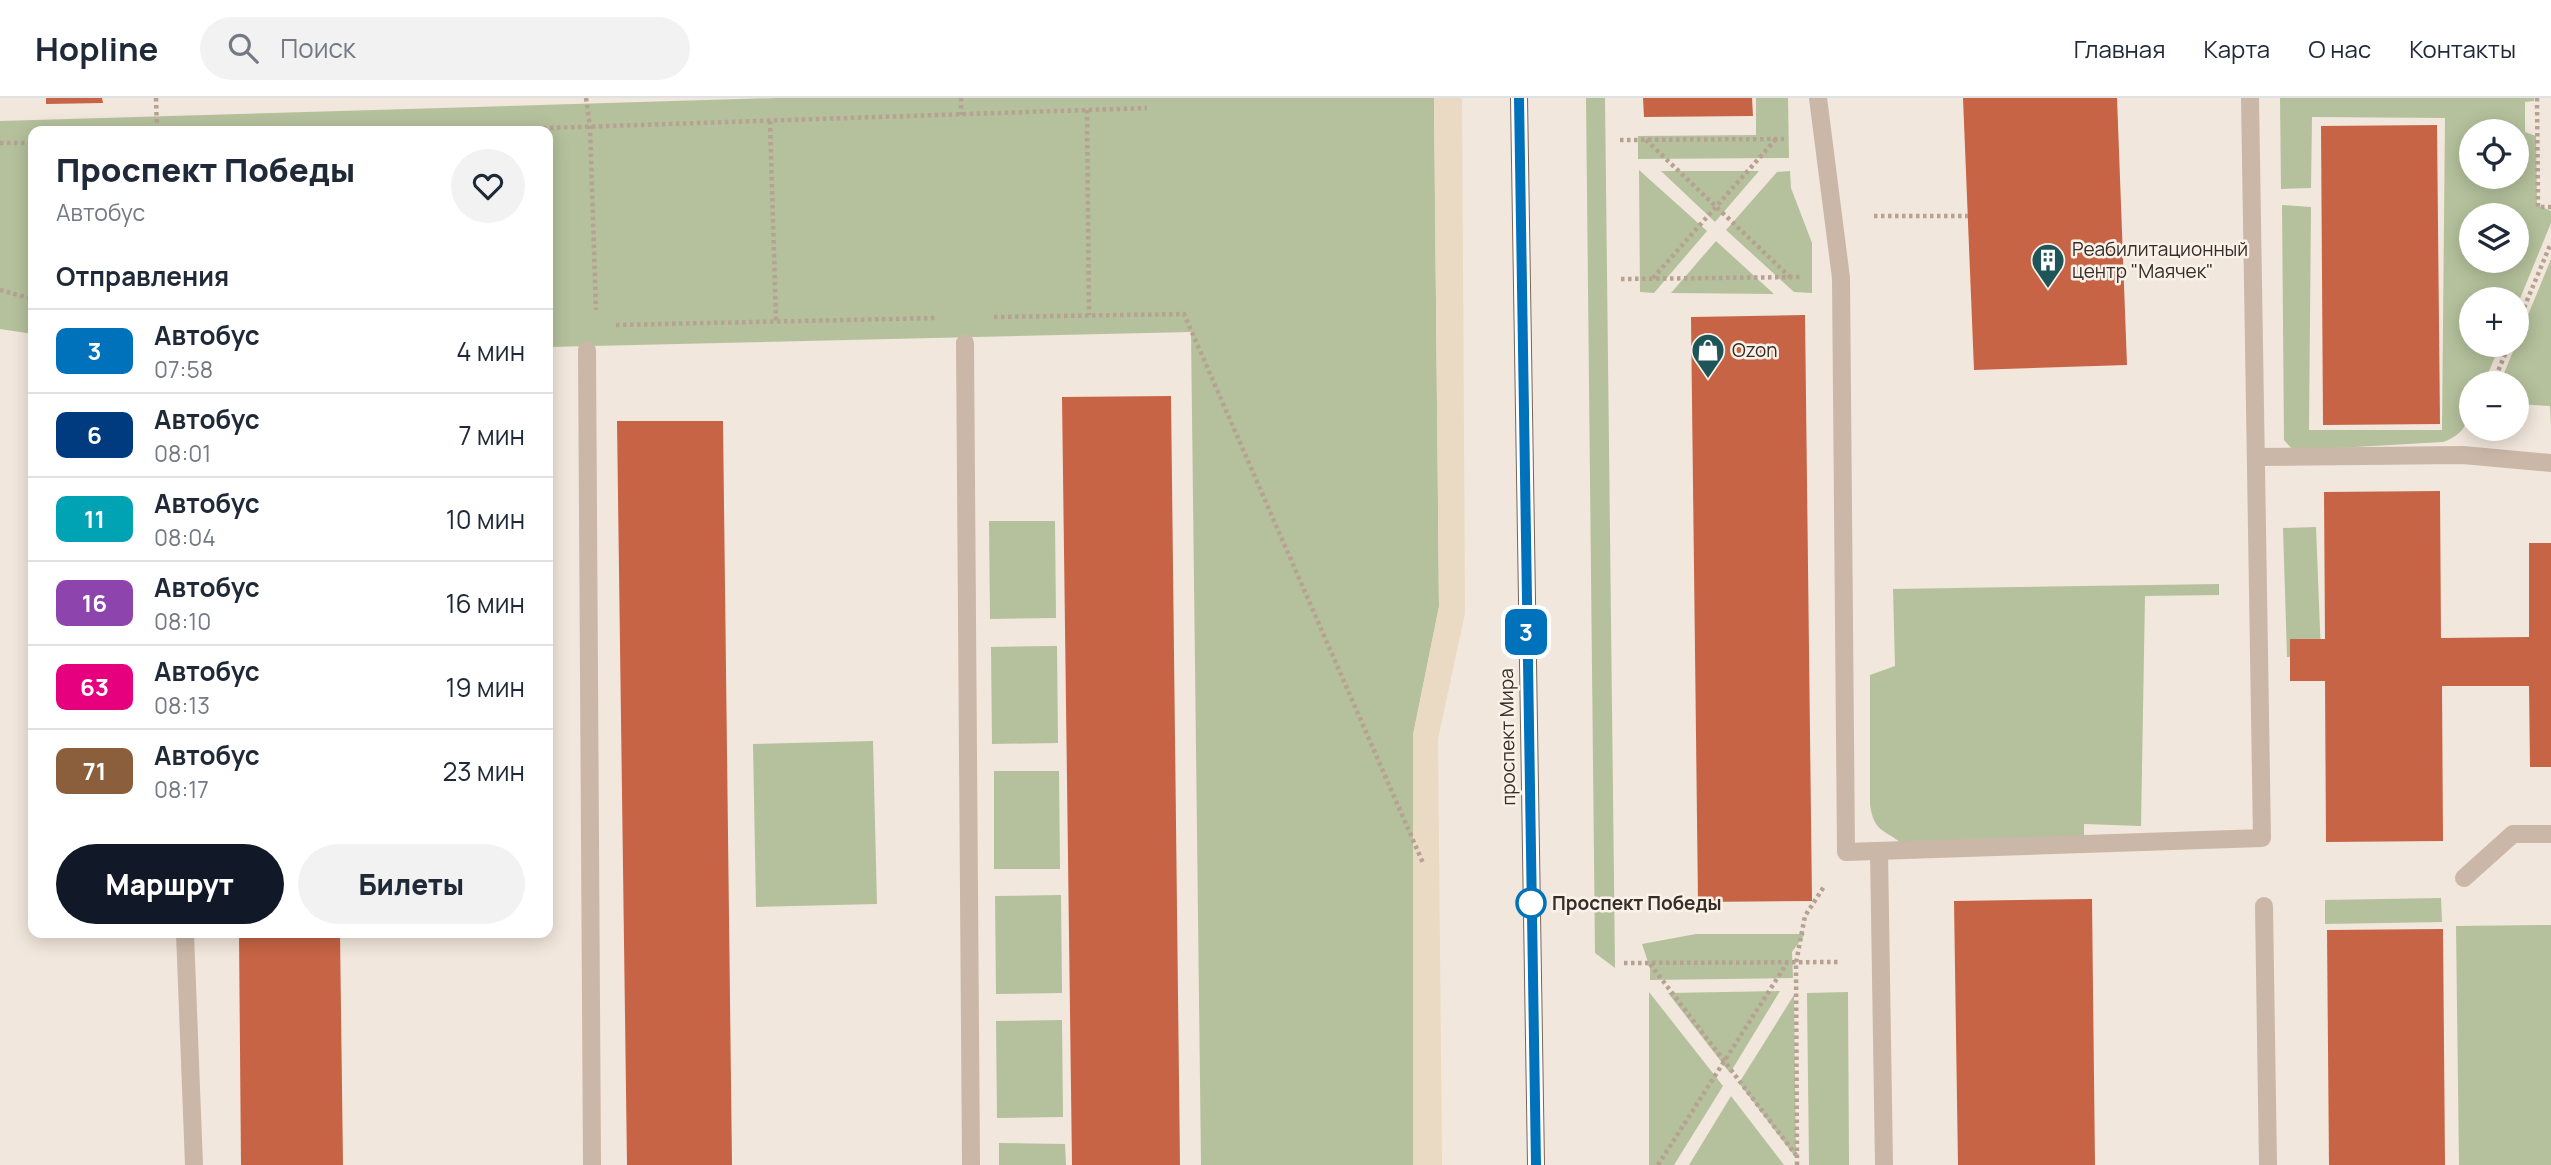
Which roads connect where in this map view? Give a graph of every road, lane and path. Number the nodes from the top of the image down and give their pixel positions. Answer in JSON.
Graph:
{"nodes":[{"id":1,"x":156,"y":98,"type":"edge"},
{"id":2,"x":586,"y":98,"type":"edge"},
{"id":3,"x":961,"y":98,"type":"edge"},
{"id":4,"x":1519,"y":98,"type":"edge"},
{"id":5,"x":1818,"y":98,"type":"edge"},
{"id":6,"x":2250,"y":98,"type":"edge"},
{"id":7,"x":2537,"y":98,"type":"edge"},
{"id":8,"x":1147,"y":108,"type":"dead end"},
{"id":9,"x":1087,"y":110,"type":"junction"},
{"id":10,"x":961,"y":115,"type":"junction"},
{"id":11,"x":770,"y":121,"type":"junction"},
{"id":12,"x":157,"y":126,"type":"edge"},
{"id":13,"x":590,"y":127,"type":"junction"},
{"id":14,"x":553,"y":128,"type":"edge"},
{"id":15,"x":1776,"y":139,"type":"junction"},
{"id":16,"x":1824,"y":139,"type":"junction"},
{"id":17,"x":1620,"y":140,"type":"dead end"},
{"id":18,"x":1646,"y":140,"type":"junction"},
{"id":19,"x":28,"y":143,"type":"edge"},
{"id":20,"x":0,"y":144,"type":"edge"},
{"id":21,"x":1716,"y":206,"type":"junction"},
{"id":22,"x":2551,"y":207,"type":"edge"},
{"id":23,"x":1833,"y":216,"type":"junction"},
{"id":24,"x":1968,"y":216,"type":"dead end"},
{"id":25,"x":2551,"y":243,"type":"edge"},
{"id":26,"x":1790,"y":277,"type":"junction"},
{"id":27,"x":1841,"y":278,"type":"junction"},
{"id":28,"x":1620,"y":279,"type":"dead end"},
{"id":29,"x":1653,"y":279,"type":"junction"},
{"id":30,"x":0,"y":290,"type":"edge"},
{"id":31,"x":2529,"y":296,"type":"edge"},
{"id":32,"x":28,"y":298,"type":"edge"},
{"id":33,"x":1089,"y":314,"type":"junction"},
{"id":34,"x":992,"y":317,"type":"dead end"},
{"id":35,"x":938,"y":318,"type":"dead end"},
{"id":36,"x":776,"y":321,"type":"junction"},
{"id":37,"x":597,"y":326,"type":"junction"},
{"id":38,"x":965,"y":342,"type":"dead end"},
{"id":39,"x":587,"y":350,"type":"joint"},
{"id":40,"x":2256,"y":457,"type":"junction"},
{"id":41,"x":2551,"y":463,"type":"edge"},
{"id":42,"x":2551,"y":834,"type":"edge"},
{"id":43,"x":1879,"y":851,"type":"junction"},
{"id":44,"x":1846,"y":852,"type":"junction"},
{"id":45,"x":1423,"y":863,"type":"dead end"},
{"id":46,"x":2464,"y":878,"type":"dead end"},
{"id":47,"x":2264,"y":906,"type":"dead end"},
{"id":48,"x":185,"y":938,"type":"edge"},
{"id":49,"x":1881,"y":962,"type":"junction"},
{"id":50,"x":1624,"y":963,"type":"dead end"},
{"id":51,"x":1787,"y":963,"type":"junction"},
{"id":52,"x":1796,"y":963,"type":"junction"},
{"id":53,"x":1650,"y":964,"type":"junction"},
{"id":54,"x":1724,"y":1061,"type":"junction"},
{"id":55,"x":1797,"y":1155,"type":"junction"},
{"id":56,"x":194,"y":1165,"type":"edge"},
{"id":57,"x":592,"y":1165,"type":"edge"},
{"id":58,"x":971,"y":1165,"type":"edge"},
{"id":59,"x":1536,"y":1165,"type":"edge"},
{"id":60,"x":1658,"y":1165,"type":"edge"},
{"id":61,"x":1797,"y":1165,"type":"edge"},
{"id":62,"x":1884,"y":1165,"type":"edge"},
{"id":63,"x":2268,"y":1165,"type":"edge"}],
"edges":[{"from":1,"to":12,"type":"path"},
{"from":2,"to":13,"type":"path"},
{"from":3,"to":10,"type":"path"},
{"from":4,"to":59,"type":"main road","name":"проспект Мира"},
{"from":5,"to":16,"type":"lane"},
{"from":6,"to":40,"type":"lane"},
{"from":7,"to":22,"type":"path"},
{"from":8,"to":9,"type":"path"},
{"from":9,"to":10,"type":"path"},
{"from":9,"to":33,"type":"path"},
{"from":10,"to":11,"type":"path"},
{"from":11,"to":13,"type":"path"},
{"from":11,"to":36,"type":"path"},
{"from":13,"to":14,"type":"path"},
{"from":13,"to":37,"type":"path"},
{"from":15,"to":16,"type":"path"},
{"from":15,"to":18,"type":"path"},
{"from":15,"to":21,"type":"path"},
{"from":16,"to":23,"type":"lane"},
{"from":17,"to":18,"type":"path"},
{"from":18,"to":21,"type":"path"},
{"from":19,"to":20,"type":"path"},
{"from":21,"to":26,"type":"path"},
{"from":21,"to":29,"type":"path"},
{"from":23,"to":24,"type":"path"},
{"from":23,"to":27,"type":"lane"},
{"from":25,"to":31,"type":"path"},
{"from":26,"to":27,"type":"path"},
{"from":26,"to":29,"type":"path"},
{"from":27,"to":44,"type":"lane"},
{"from":28,"to":29,"type":"path"},
{"from":30,"to":32,"type":"path"},
{"from":33,"to":34,"type":"path"},
{"from":33,"to":45,"type":"path"},
{"from":35,"to":36,"type":"path"},
{"from":36,"to":37,"type":"path"},
{"from":37,"to":39,"type":"path"},
{"from":38,"to":58,"type":"lane"},
{"from":39,"to":57,"type":"lane"},
{"from":40,"to":41,"type":"lane"},
{"from":40,"to":43,"type":"lane"},
{"from":42,"to":46,"type":"lane"},
{"from":43,"to":44,"type":"lane"},
{"from":43,"to":49,"type":"lane"},
{"from":44,"to":52,"type":"path"},
{"from":47,"to":63,"type":"lane"},
{"from":48,"to":56,"type":"lane"},
{"from":49,"to":52,"type":"path"},
{"from":49,"to":62,"type":"lane"},
{"from":50,"to":53,"type":"path"},
{"from":51,"to":52,"type":"path"},
{"from":51,"to":53,"type":"path"},
{"from":51,"to":54,"type":"path"},
{"from":52,"to":55,"type":"path"},
{"from":53,"to":54,"type":"path"},
{"from":54,"to":55,"type":"path"},
{"from":54,"to":60,"type":"path"},
{"from":55,"to":61,"type":"path"}]}
